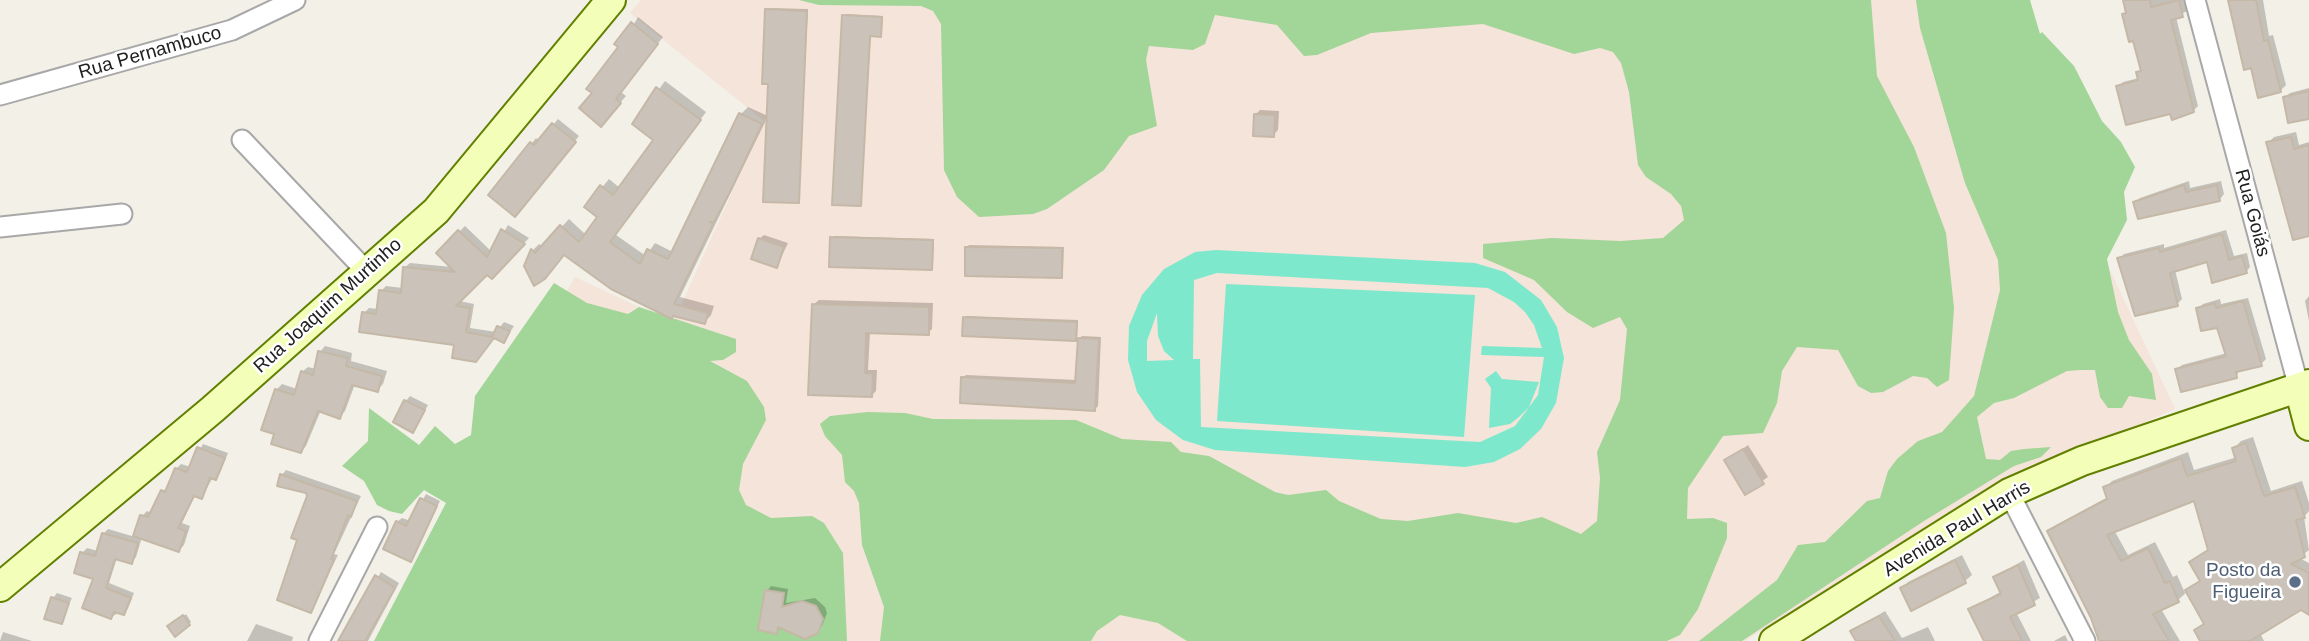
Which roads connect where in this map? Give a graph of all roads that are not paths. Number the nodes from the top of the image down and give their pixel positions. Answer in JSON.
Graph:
{"nodes":[{"id":1,"x":295,"y":0,"type":"edge"},
{"id":2,"x":611,"y":0,"type":"edge"},
{"id":3,"x":2195,"y":0,"type":"edge"},
{"id":4,"x":0,"y":95,"type":"edge"},
{"id":5,"x":242,"y":140,"type":"dead end"},
{"id":6,"x":122,"y":214,"type":"dead end"},
{"id":7,"x":0,"y":228,"type":"edge"},
{"id":8,"x":367,"y":272,"type":"junction"},
{"id":9,"x":2304,"y":386,"type":"edge"},
{"id":10,"x":2309,"y":426,"type":"edge"},
{"id":11,"x":2009,"y":493,"type":"junction"},
{"id":12,"x":377,"y":527,"type":"dead end"},
{"id":13,"x":2,"y":584,"type":"edge"},
{"id":14,"x":1785,"y":638,"type":"edge"},
{"id":15,"x":319,"y":641,"type":"edge"},
{"id":16,"x":2085,"y":641,"type":"edge"}],
"edges":[{"from":1,"to":4,"type":"street","name":"Rua Pernambuco"},
{"from":2,"to":8,"type":"main road","name":"Rua Joaquim Murtinho"},
{"from":3,"to":9,"type":"street","name":"Rua Goiás"},
{"from":5,"to":8,"type":"street"},
{"from":6,"to":7,"type":"street"},
{"from":8,"to":13,"type":"main road","name":"Rua Joaquim Murtinho"},
{"from":9,"to":10,"type":"main road","name":"Rua Goiás"},
{"from":9,"to":11,"type":"main road","name":"Avenida Paul Harris"},
{"from":11,"to":14,"type":"main road","name":"Avenida Paul Harris"},
{"from":11,"to":16,"type":"street"},
{"from":12,"to":15,"type":"street"}]}
